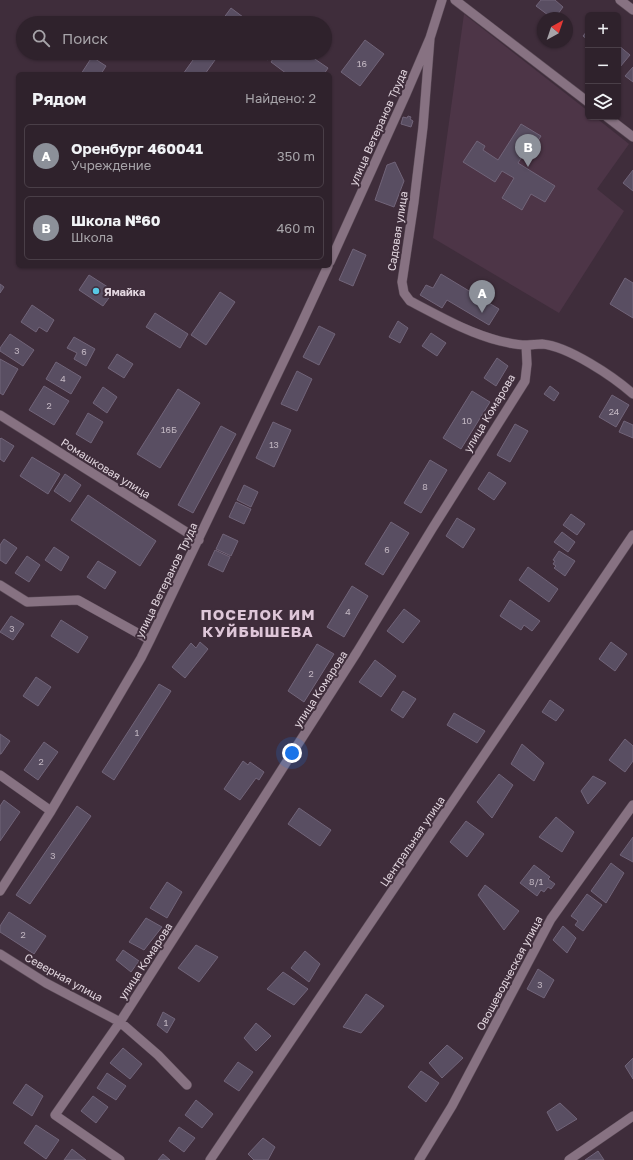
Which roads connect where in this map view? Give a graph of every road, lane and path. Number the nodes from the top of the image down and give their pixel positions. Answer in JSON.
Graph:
{"nodes":[{"id":1,"x":442,"y":0,"type":"edge"},
{"id":2,"x":455,"y":0,"type":"edge"},
{"id":3,"x":620,"y":0,"type":"edge"},
{"id":4,"x":633,"y":10,"type":"edge"},
{"id":5,"x":430,"y":38,"type":"junction"},
{"id":6,"x":585,"y":100,"type":"edge"},
{"id":7,"x":611,"y":120,"type":"edge"},
{"id":8,"x":633,"y":137,"type":"edge"},
{"id":9,"x":332,"y":258,"type":"edge"},
{"id":10,"x":327,"y":268,"type":"edge"},
{"id":11,"x":526,"y":345,"type":"junction"},
{"id":12,"x":633,"y":394,"type":"edge"},
{"id":13,"x":0,"y":415,"type":"edge"},
{"id":14,"x":633,"y":535,"type":"edge"},
{"id":15,"x":199,"y":540,"type":"junction"},
{"id":16,"x":0,"y":585,"type":"edge"},
{"id":17,"x":150,"y":640,"type":"junction"},
{"id":18,"x":0,"y":775,"type":"edge"},
{"id":19,"x":633,"y":805,"type":"edge"},
{"id":20,"x":51,"y":811,"type":"junction"},
{"id":21,"x":0,"y":891,"type":"edge"},
{"id":22,"x":0,"y":954,"type":"edge"},
{"id":23,"x":120,"y":1022,"type":"junction"},
{"id":24,"x":187,"y":1085,"type":"dead end"},
{"id":25,"x":633,"y":1116,"type":"edge"},
{"id":26,"x":120,"y":1160,"type":"edge"},
{"id":27,"x":210,"y":1160,"type":"edge"},
{"id":28,"x":419,"y":1160,"type":"edge"},
{"id":29,"x":569,"y":1160,"type":"edge"}],
"edges":[{"from":1,"to":5,"type":"street","name":"улица Ветеранов Труда"},
{"from":2,"to":6,"type":"street"},
{"from":3,"to":4,"type":"street"},
{"from":5,"to":9,"type":"street","name":"улица Ветеранов Труда"},
{"from":5,"to":11,"type":"street","name":"Садовая улица"},
{"from":7,"to":8,"type":"street"},
{"from":10,"to":15,"type":"street","name":"улица Ветеранов Труда"},
{"from":11,"to":12,"type":"street","name":"Садовая улица"},
{"from":11,"to":23,"type":"street","name":"улица Комарова"},
{"from":13,"to":15,"type":"street","name":"Ромашковая улица"},
{"from":14,"to":27,"type":"street","name":"Центральная улица"},
{"from":15,"to":17,"type":"street","name":"улица Ветеранов Труда"},
{"from":16,"to":17,"type":"street"},
{"from":17,"to":20,"type":"street","name":"улица Ветеранов Труда"},
{"from":18,"to":20,"type":"street"},
{"from":19,"to":28,"type":"street","name":"Овощеводческая улица"},
{"from":20,"to":21,"type":"street","name":"улица Ветеранов Труда"},
{"from":22,"to":23,"type":"street","name":"Северная улица"},
{"from":23,"to":24,"type":"street","name":"Северная улица"},
{"from":23,"to":26,"type":"street","name":"улица Комарова"},
{"from":25,"to":29,"type":"street"}]}
